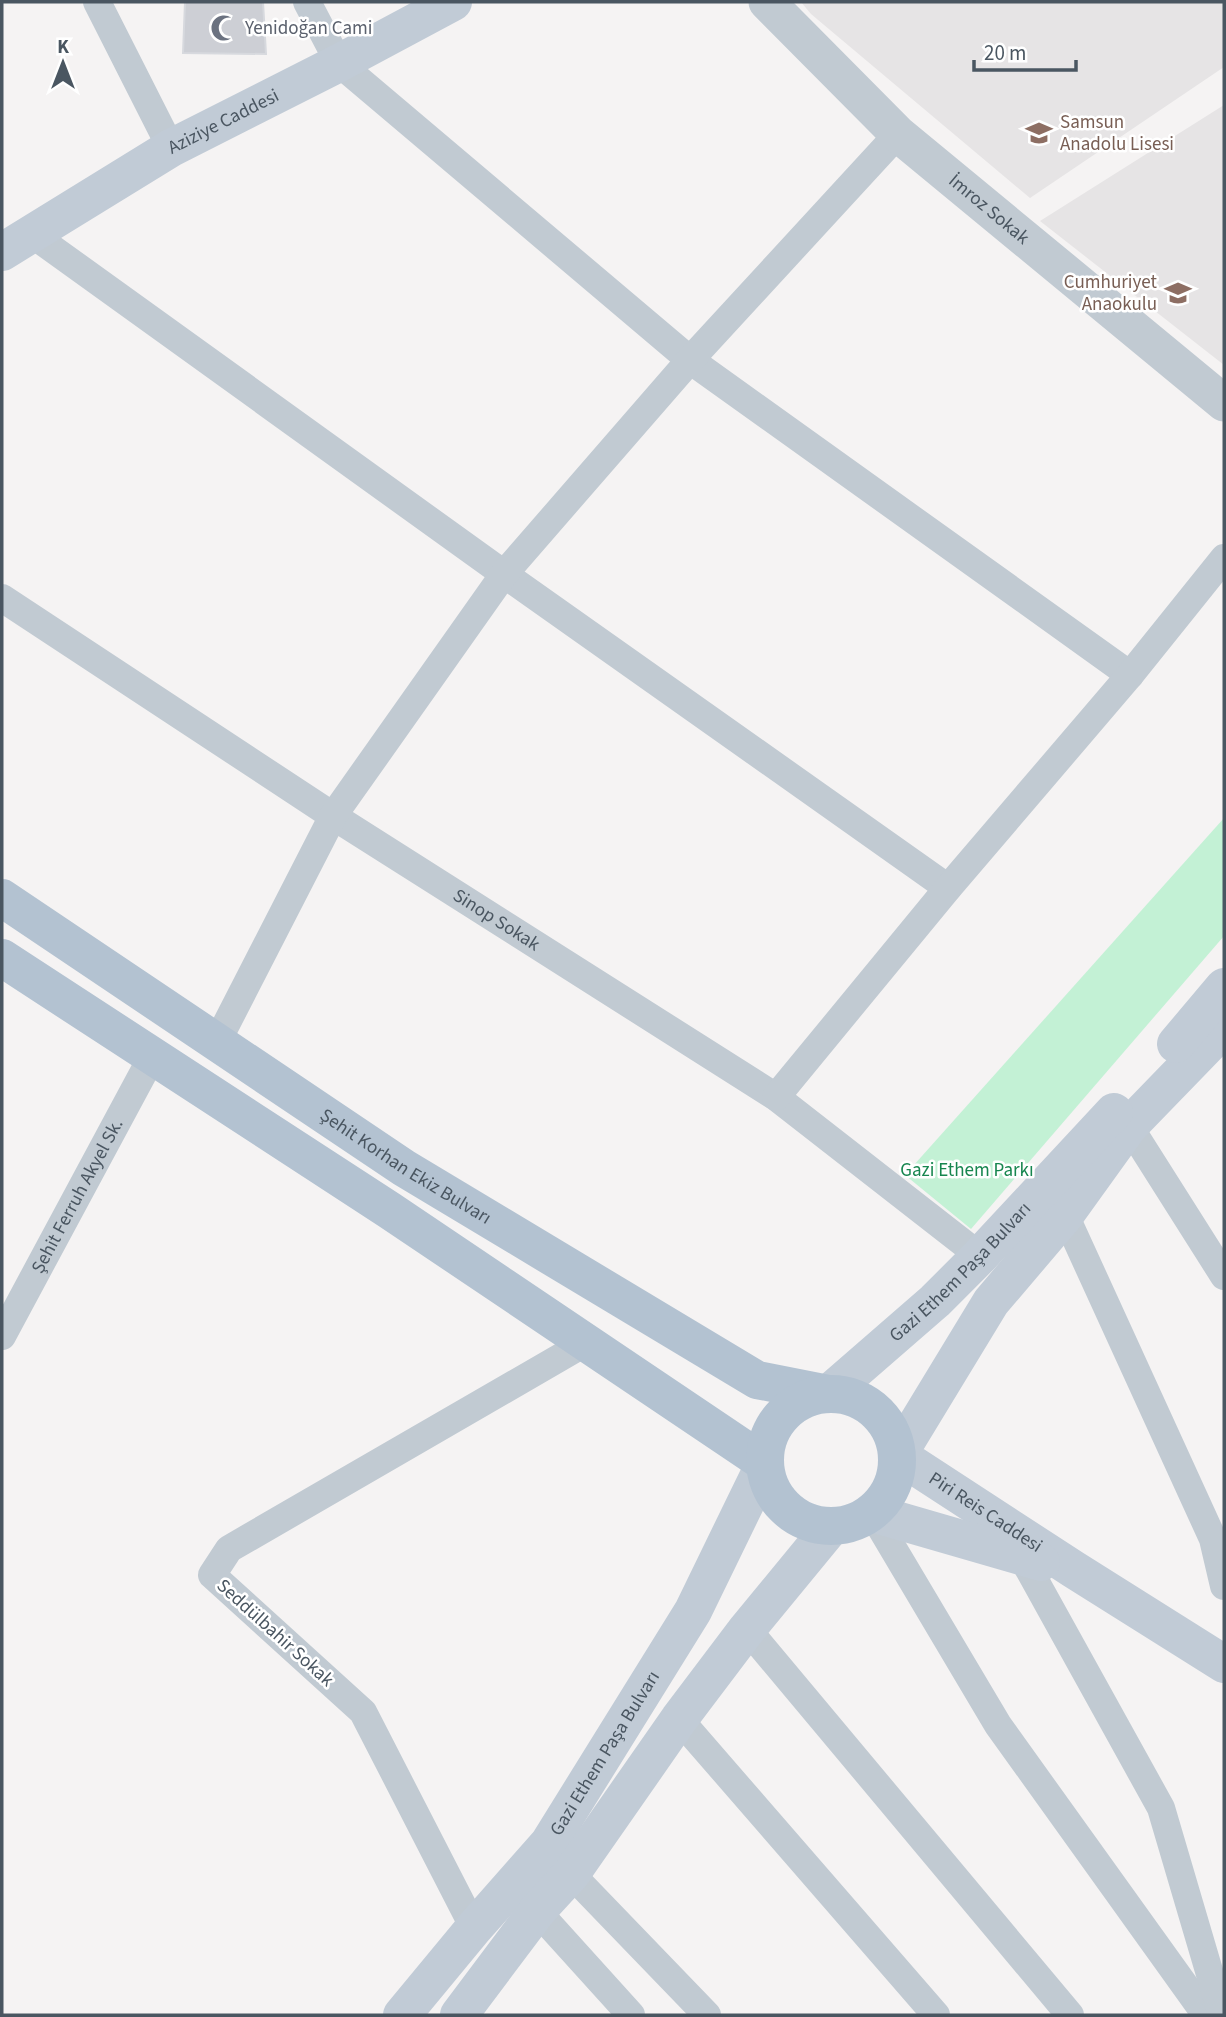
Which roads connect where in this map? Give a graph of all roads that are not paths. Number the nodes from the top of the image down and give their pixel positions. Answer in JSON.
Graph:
{"nodes":[{"id":1,"x":97,"y":2,"type":"edge"},
{"id":2,"x":307,"y":2,"type":"edge"},
{"id":3,"x":453,"y":2,"type":"edge"},
{"id":4,"x":767,"y":2,"type":"edge"},
{"id":5,"x":339,"y":63,"type":"junction"},
{"id":6,"x":898,"y":135,"type":"junction"},
{"id":7,"x":171,"y":148,"type":"junction"},
{"id":8,"x":17,"y":243,"type":"edge"},
{"id":9,"x":690,"y":360,"type":"junction"},
{"id":10,"x":1224,"y":403,"type":"edge"},
{"id":11,"x":1224,"y":558,"type":"edge"},
{"id":12,"x":504,"y":575,"type":"junction"},
{"id":13,"x":2,"y":598,"type":"edge"},
{"id":14,"x":1130,"y":676,"type":"junction"},
{"id":15,"x":333,"y":816,"type":"junction"},
{"id":16,"x":948,"y":888,"type":"junction"},
{"id":17,"x":2,"y":898,"type":"edge"},
{"id":18,"x":3,"y":963,"type":"edge"},
{"id":19,"x":1224,"y":987,"type":"edge"},
{"id":20,"x":1224,"y":1028,"type":"edge"},
{"id":21,"x":216,"y":1042,"type":"junction"},
{"id":22,"x":153,"y":1055,"type":"junction"},
{"id":23,"x":776,"y":1097,"type":"junction"},
{"id":24,"x":1129,"y":1126,"type":"junction"},
{"id":25,"x":1065,"y":1215,"type":"junction"},
{"id":26,"x":980,"y":1256,"type":"junction"},
{"id":27,"x":1224,"y":1276,"type":"edge"},
{"id":28,"x":2,"y":1335,"type":"edge"},
{"id":29,"x":585,"y":1343,"type":"junction"},
{"id":30,"x":828,"y":1394,"type":"junction"},
{"id":31,"x":898,"y":1455,"type":"junction"},
{"id":32,"x":765,"y":1463,"type":"junction"},
{"id":33,"x":872,"y":1513,"type":"junction"},
{"id":34,"x":831,"y":1527,"type":"junction"},
{"id":35,"x":1022,"y":1557,"type":"junction"},
{"id":36,"x":1073,"y":1569,"type":"junction"},
{"id":37,"x":1224,"y":1586,"type":"edge"},
{"id":38,"x":747,"y":1629,"type":"junction"},
{"id":39,"x":1224,"y":1664,"type":"edge"},
{"id":40,"x":679,"y":1719,"type":"junction"},
{"id":41,"x":571,"y":1874,"type":"junction"},
{"id":42,"x":537,"y":1911,"type":"junction"},
{"id":43,"x":474,"y":1928,"type":"junction"},
{"id":44,"x":402,"y":2015,"type":"edge"},
{"id":45,"x":459,"y":2015,"type":"edge"},
{"id":46,"x":631,"y":2015,"type":"edge"},
{"id":47,"x":707,"y":2015,"type":"edge"},
{"id":48,"x":936,"y":2015,"type":"edge"},
{"id":49,"x":1070,"y":2015,"type":"edge"},
{"id":50,"x":1206,"y":2015,"type":"edge"},
{"id":51,"x":1222,"y":2015,"type":"edge"}],
"edges":[{"from":1,"to":7,"type":"street"},
{"from":2,"to":5,"type":"street"},
{"from":3,"to":5,"type":"main road","name":"Aziziye Caddesi"},
{"from":4,"to":6,"type":"street","name":"İmroz Sokak"},
{"from":5,"to":7,"type":"main road","name":"Aziziye Caddesi"},
{"from":5,"to":9,"type":"street"},
{"from":6,"to":9,"type":"street"},
{"from":6,"to":10,"type":"street","name":"İmroz Sokak"},
{"from":7,"to":8,"type":"main road","name":"Aziziye Caddesi"},
{"from":8,"to":12,"type":"street"},
{"from":9,"to":12,"type":"street"},
{"from":9,"to":14,"type":"street"},
{"from":11,"to":14,"type":"street"},
{"from":12,"to":15,"type":"street"},
{"from":12,"to":16,"type":"street"},
{"from":13,"to":15,"type":"street","name":"Sinop Sokak"},
{"from":14,"to":16,"type":"street"},
{"from":15,"to":21,"type":"street"},
{"from":15,"to":23,"type":"street","name":"Sinop Sokak"},
{"from":16,"to":23,"type":"street"},
{"from":17,"to":21,"type":"main road","name":"Şehit Korhan Ekiz Bulvarı"},
{"from":18,"to":22,"type":"main road"},
{"from":19,"to":26,"type":"main road","name":"Gazi Ethem Paşa Bulvarı"},
{"from":20,"to":24,"type":"main road","name":"Gazi Ethem Paşa Bulvarı"},
{"from":21,"to":30,"type":"main road","name":"Şehit Korhan Ekiz Bulvarı"},
{"from":22,"to":28,"type":"street","name":"Şehit Ferruh Akyel Sk."},
{"from":22,"to":29,"type":"main road"},
{"from":23,"to":26,"type":"street","name":"Sinop Sokak"},
{"from":24,"to":25,"type":"main road","name":"Gazi Ethem Paşa Bulvarı"},
{"from":24,"to":27,"type":"street"},
{"from":25,"to":31,"type":"main road","name":"Gazi Ethem Paşa Bulvarı"},
{"from":25,"to":37,"type":"street"},
{"from":26,"to":30,"type":"main road","name":"Gazi Ethem Paşa Bulvarı"},
{"from":29,"to":32,"type":"main road"},
{"from":29,"to":43,"type":"street","name":"Seddülbahir Sokak"},
{"from":30,"to":31,"type":"main road"},
{"from":30,"to":32,"type":"main road"},
{"from":31,"to":33,"type":"main road"},
{"from":31,"to":36,"type":"main road","name":"Piri Reis Caddesi"},
{"from":32,"to":34,"type":"main road"},
{"from":32,"to":43,"type":"main road","name":"Gazi Ethem Paşa Bulvarı"},
{"from":33,"to":34,"type":"main road"},
{"from":33,"to":35,"type":"main road","name":"Piri Reis Caddesi"},
{"from":33,"to":50,"type":"street"},
{"from":34,"to":38,"type":"main road","name":"Gazi Ethem Paşa Bulvarı"},
{"from":35,"to":36,"type":"main road","name":"Piri Reis Caddesi"},
{"from":35,"to":51,"type":"street"},
{"from":36,"to":39,"type":"main road","name":"Piri Reis Caddesi"},
{"from":38,"to":40,"type":"main road","name":"Gazi Ethem Paşa Bulvarı"},
{"from":38,"to":49,"type":"street"},
{"from":40,"to":41,"type":"main road","name":"Gazi Ethem Paşa Bulvarı"},
{"from":40,"to":48,"type":"street"},
{"from":41,"to":42,"type":"main road","name":"Gazi Ethem Paşa Bulvarı"},
{"from":41,"to":47,"type":"street"},
{"from":42,"to":45,"type":"main road","name":"Gazi Ethem Paşa Bulvarı"},
{"from":42,"to":46,"type":"street"},
{"from":43,"to":44,"type":"main road","name":"Gazi Ethem Paşa Bulvarı"}]}
